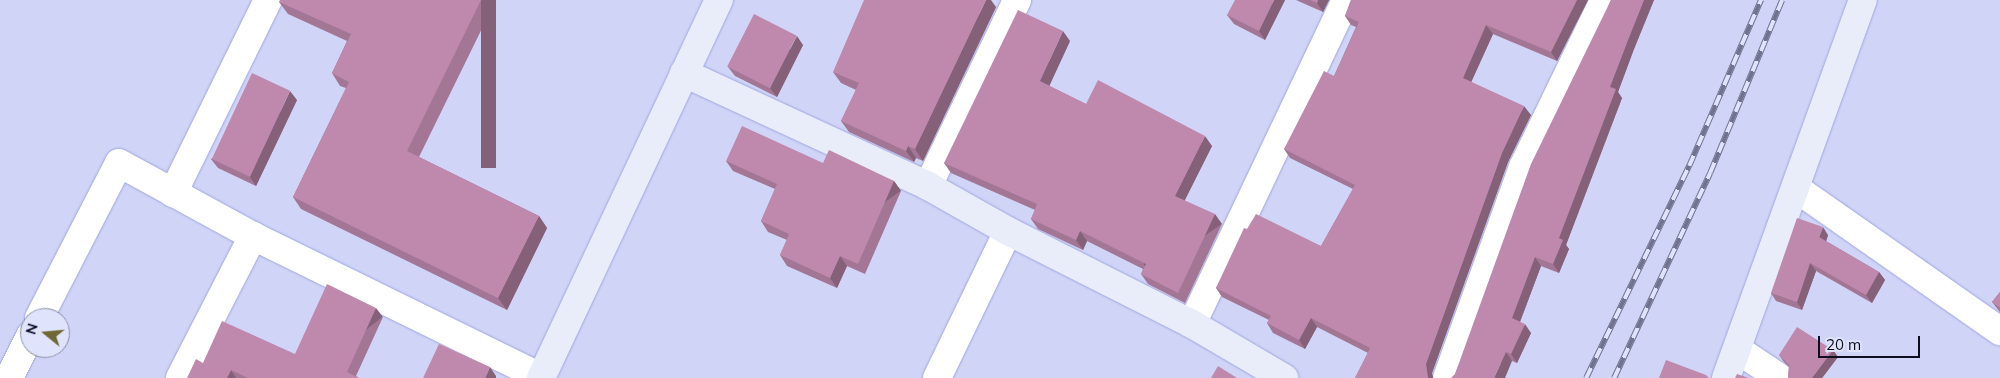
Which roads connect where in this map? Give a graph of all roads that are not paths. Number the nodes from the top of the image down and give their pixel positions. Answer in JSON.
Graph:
{"nodes":[{"id":1,"x":268,"y":0,"type":"edge"},
{"id":2,"x":719,"y":0,"type":"edge"},
{"id":3,"x":1017,"y":0,"type":"edge"},
{"id":4,"x":1346,"y":0,"type":"edge"},
{"id":5,"x":1604,"y":0,"type":"edge"},
{"id":6,"x":1863,"y":0,"type":"edge"},
{"id":7,"x":684,"y":73,"type":"junction"},
{"id":8,"x":928,"y":186,"type":"junction"},
{"id":9,"x":1797,"y":190,"type":"junction"},
{"id":10,"x":173,"y":193,"type":"junction"},
{"id":11,"x":1008,"y":231,"type":"junction"},
{"id":12,"x":253,"y":236,"type":"junction"},
{"id":13,"x":45,"y":308,"type":"edge"},
{"id":14,"x":1192,"y":324,"type":"junction"},
{"id":15,"x":2000,"y":331,"type":"edge"},
{"id":16,"x":1738,"y":350,"type":"junction"},
{"id":17,"x":20,"y":356,"type":"edge"},
{"id":18,"x":541,"y":377,"type":"edge"},
{"id":19,"x":9,"y":378,"type":"edge"},
{"id":20,"x":180,"y":378,"type":"edge"},
{"id":21,"x":937,"y":378,"type":"edge"},
{"id":22,"x":1284,"y":378,"type":"edge"},
{"id":23,"x":1447,"y":378,"type":"edge"},
{"id":24,"x":1726,"y":378,"type":"edge"},
{"id":25,"x":1780,"y":378,"type":"edge"}],
"edges":[{"from":1,"to":10,"type":"street"},
{"from":2,"to":7,"type":"street"},
{"from":3,"to":8,"type":"street"},
{"from":4,"to":14,"type":"street"},
{"from":5,"to":23,"type":"street"},
{"from":6,"to":9,"type":"street"},
{"from":7,"to":8,"type":"street"},
{"from":7,"to":18,"type":"street"},
{"from":8,"to":11,"type":"street"},
{"from":9,"to":15,"type":"street"},
{"from":9,"to":16,"type":"street"},
{"from":10,"to":12,"type":"street"},
{"from":10,"to":13,"type":"street"},
{"from":11,"to":14,"type":"street"},
{"from":11,"to":21,"type":"street"},
{"from":12,"to":18,"type":"street"},
{"from":12,"to":20,"type":"street"},
{"from":14,"to":22,"type":"street"},
{"from":16,"to":24,"type":"street"},
{"from":16,"to":25,"type":"street"},
{"from":17,"to":19,"type":"street"}]}
